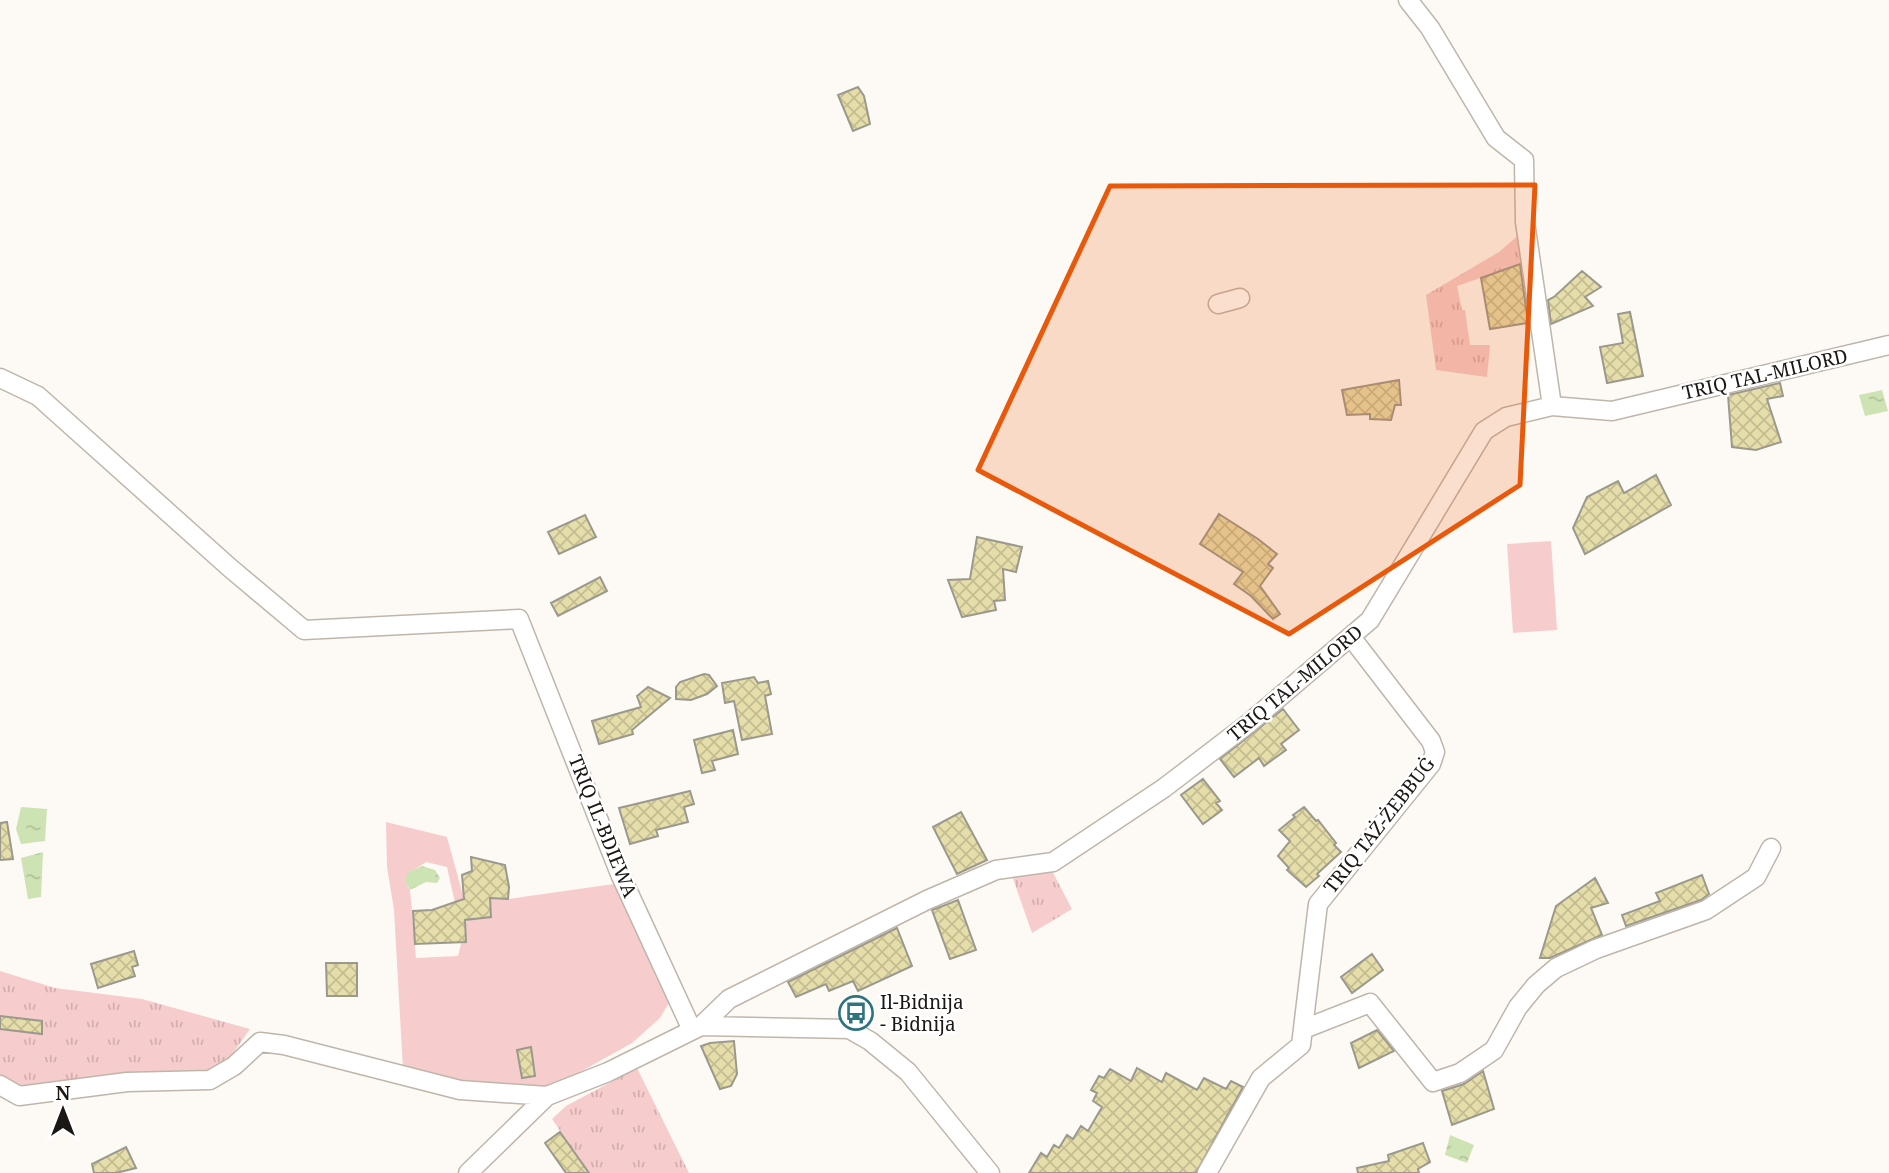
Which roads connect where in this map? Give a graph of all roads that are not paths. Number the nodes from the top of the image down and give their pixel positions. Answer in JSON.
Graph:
{"nodes":[{"id":1,"x":1408,"y":0,"type":"edge"},
{"id":2,"x":1240,"y":298,"type":"dead end"},
{"id":3,"x":1218,"y":304,"type":"dead end"},
{"id":4,"x":1889,"y":345,"type":"edge"},
{"id":5,"x":0,"y":378,"type":"edge"},
{"id":6,"x":1552,"y":406,"type":"junction"},
{"id":7,"x":1350,"y":638,"type":"junction"},
{"id":8,"x":1771,"y":848,"type":"dead end"},
{"id":9,"x":697,"y":1028,"type":"junction"},
{"id":10,"x":1304,"y":1029,"type":"junction"},
{"id":11,"x":0,"y":1085,"type":"edge"},
{"id":12,"x":547,"y":1096,"type":"junction"},
{"id":13,"x":468,"y":1173,"type":"edge"},
{"id":14,"x":990,"y":1173,"type":"edge"},
{"id":15,"x":1208,"y":1173,"type":"edge"}],
"edges":[{"from":1,"to":6,"type":"street"},
{"from":2,"to":3,"type":"street"},
{"from":4,"to":6,"type":"street","name":"TRIQ TAL-MILORD"},
{"from":5,"to":9,"type":"street","name":"TRIQ IL-BDIEWA"},
{"from":6,"to":7,"type":"street","name":"TRIQ TAL-MILORD"},
{"from":7,"to":9,"type":"street","name":"TRIQ TAL-MILORD"},
{"from":7,"to":10,"type":"street","name":"TRIQ TAŻ-ŻEBBUĠ"},
{"from":8,"to":10,"type":"street"},
{"from":9,"to":12,"type":"street"},
{"from":9,"to":14,"type":"street"},
{"from":10,"to":15,"type":"street","name":"TRIQ TAŻ-ŻEBBUĠ"},
{"from":11,"to":12,"type":"street"},
{"from":12,"to":13,"type":"street"}]}
